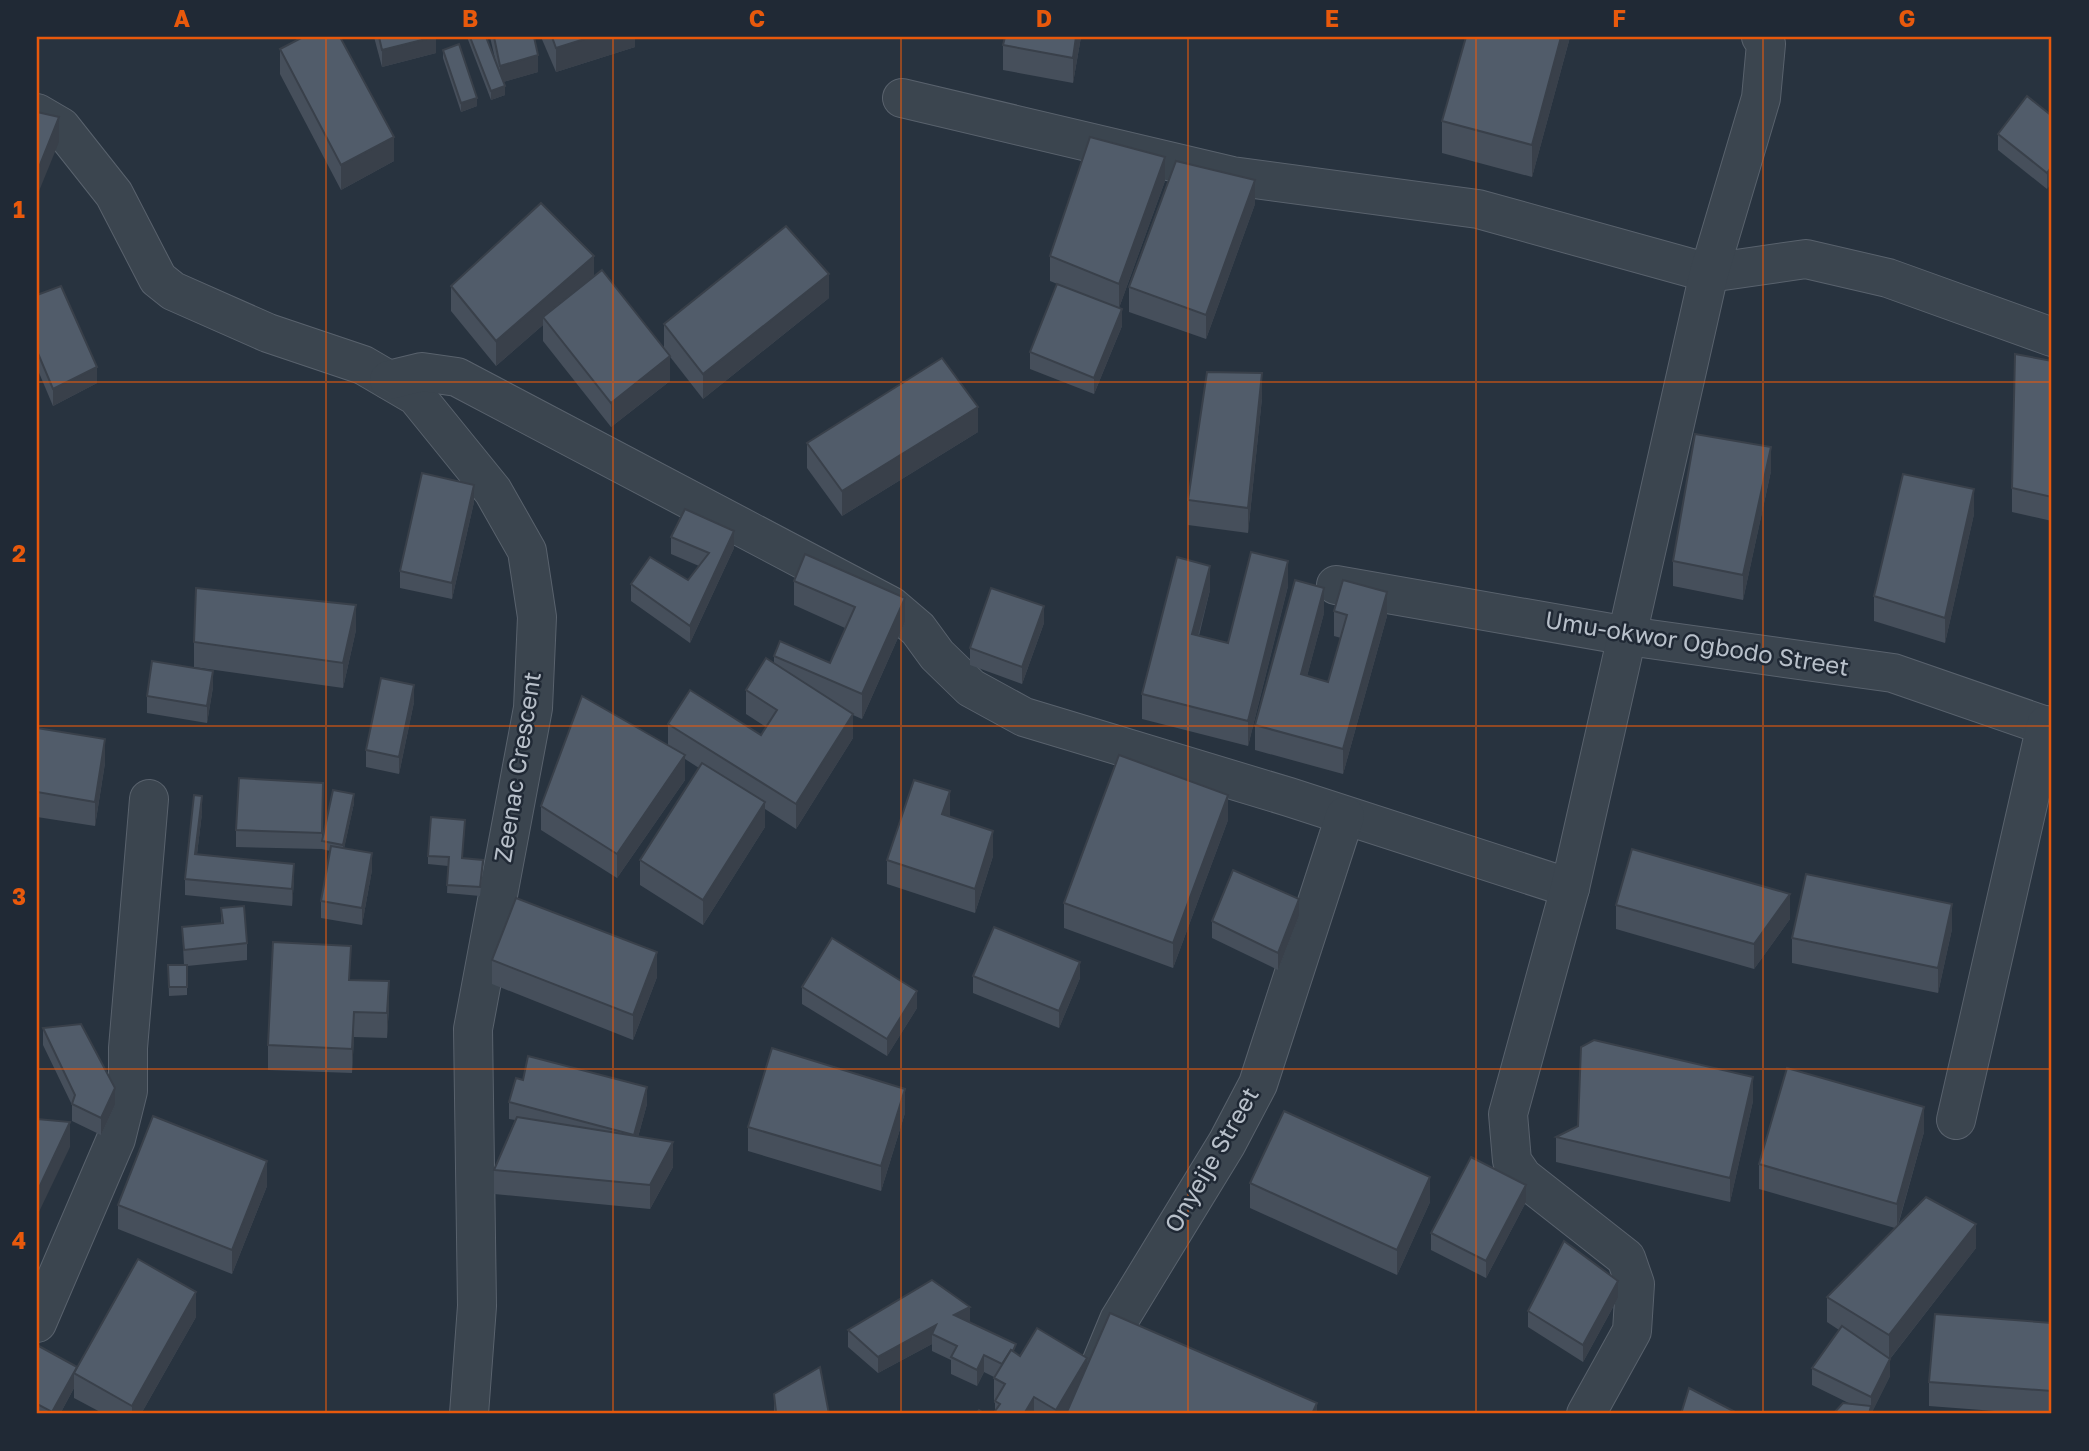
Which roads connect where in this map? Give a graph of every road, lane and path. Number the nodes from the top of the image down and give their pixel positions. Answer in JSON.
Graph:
{"nodes":[{"id":1,"x":1761,"y":37,"type":"edge"},
{"id":2,"x":902,"y":98,"type":"dead end"},
{"id":3,"x":37,"y":113,"type":"edge"},
{"id":4,"x":1709,"y":273,"type":"junction"},
{"id":5,"x":2052,"y":337,"type":"edge"},
{"id":6,"x":389,"y":380,"type":"junction"},
{"id":7,"x":1336,"y":585,"type":"dead end"},
{"id":8,"x":1628,"y":636,"type":"junction"},
{"id":9,"x":2049,"y":726,"type":"edge"},
{"id":10,"x":149,"y":799,"type":"dead end"},
{"id":11,"x":1345,"y":816,"type":"junction"},
{"id":12,"x":1570,"y":888,"type":"junction"},
{"id":13,"x":1956,"y":1120,"type":"dead end"},
{"id":14,"x":37,"y":1323,"type":"edge"},
{"id":15,"x":469,"y":1414,"type":"edge"},
{"id":16,"x":1080,"y":1414,"type":"edge"},
{"id":17,"x":1586,"y":1414,"type":"edge"}],
"edges":[{"from":1,"to":4,"type":"street"},
{"from":2,"to":4,"type":"street"},
{"from":3,"to":6,"type":"street","name":"Zeenac Crescent"},
{"from":4,"to":5,"type":"street"},
{"from":4,"to":8,"type":"street"},
{"from":6,"to":11,"type":"street"},
{"from":6,"to":15,"type":"street","name":"Zeenac Crescent"},
{"from":7,"to":8,"type":"street","name":"Umu-okwor Ogbodo Street"},
{"from":8,"to":9,"type":"street","name":"Umu-okwor Ogbodo Street"},
{"from":8,"to":12,"type":"street"},
{"from":9,"to":13,"type":"street"},
{"from":10,"to":14,"type":"street"},
{"from":11,"to":12,"type":"street"},
{"from":11,"to":16,"type":"street","name":"Onyeije Street"},
{"from":12,"to":17,"type":"street"}]}
